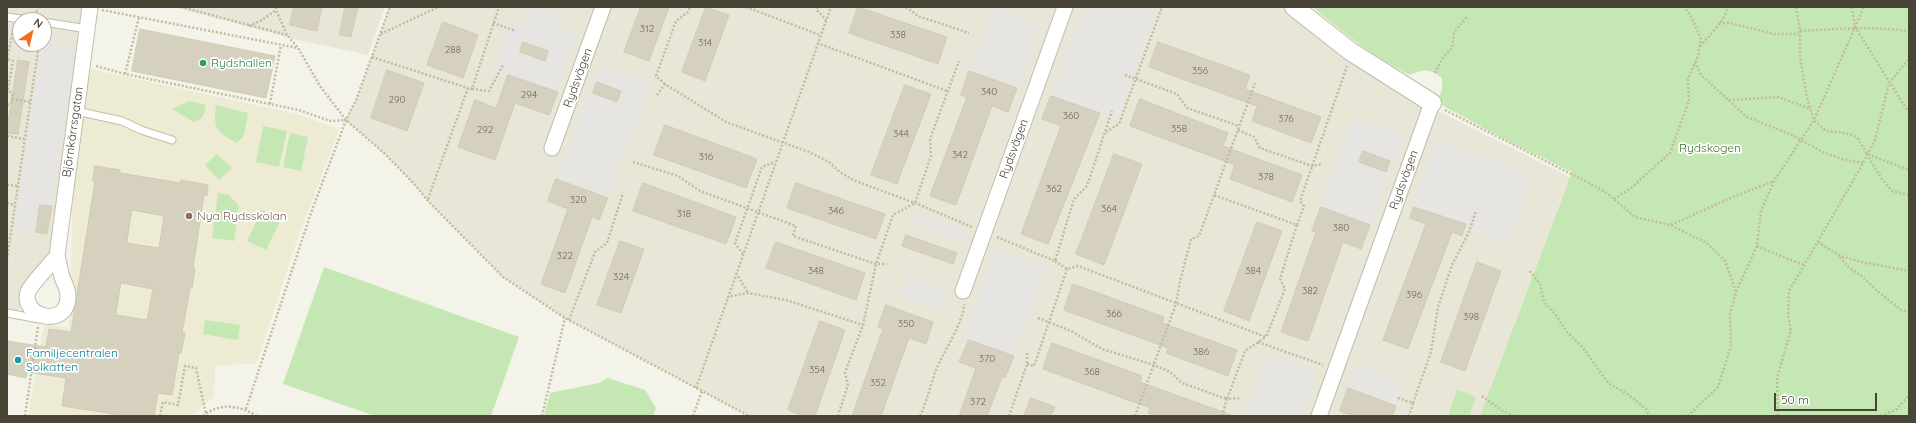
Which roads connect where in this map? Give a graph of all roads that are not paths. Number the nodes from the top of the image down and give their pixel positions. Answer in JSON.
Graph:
{"nodes":[{"id":1,"x":90,"y":7,"type":"edge"},
{"id":2,"x":603,"y":7,"type":"edge"},
{"id":3,"x":1065,"y":7,"type":"edge"},
{"id":4,"x":1294,"y":7,"type":"edge"},
{"id":5,"x":52,"y":23,"type":"edge"},
{"id":6,"x":87,"y":29,"type":"junction"},
{"id":7,"x":1432,"y":103,"type":"joint"},
{"id":8,"x":76,"y":111,"type":"junction"},
{"id":9,"x":172,"y":140,"type":"dead end"},
{"id":10,"x":552,"y":148,"type":"dead end"},
{"id":11,"x":57,"y":256,"type":"junction"},
{"id":12,"x":963,"y":291,"type":"road end"},
{"id":13,"x":7,"y":313,"type":"edge"},
{"id":14,"x":39,"y":317,"type":"junction"},
{"id":15,"x":1320,"y":416,"type":"edge"}],
"edges":[{"from":1,"to":6,"type":"street","name":"Björnkärrsgatan"},
{"from":2,"to":10,"type":"street","name":"Rydsvägen"},
{"from":3,"to":12,"type":"street","name":"Rydsvägen"},
{"from":4,"to":7,"type":"street"},
{"from":5,"to":6,"type":"lane"},
{"from":6,"to":8,"type":"street","name":"Björnkärrsgatan"},
{"from":7,"to":15,"type":"street","name":"Rydsvägen"},
{"from":8,"to":9,"type":"lane"},
{"from":8,"to":11,"type":"street","name":"Björnkärrsgatan"},
{"from":11,"to":14,"type":"street"},
{"from":11,"to":14,"type":"street","name":"Björnkärrsgatan"},
{"from":13,"to":14,"type":"lane"}]}
